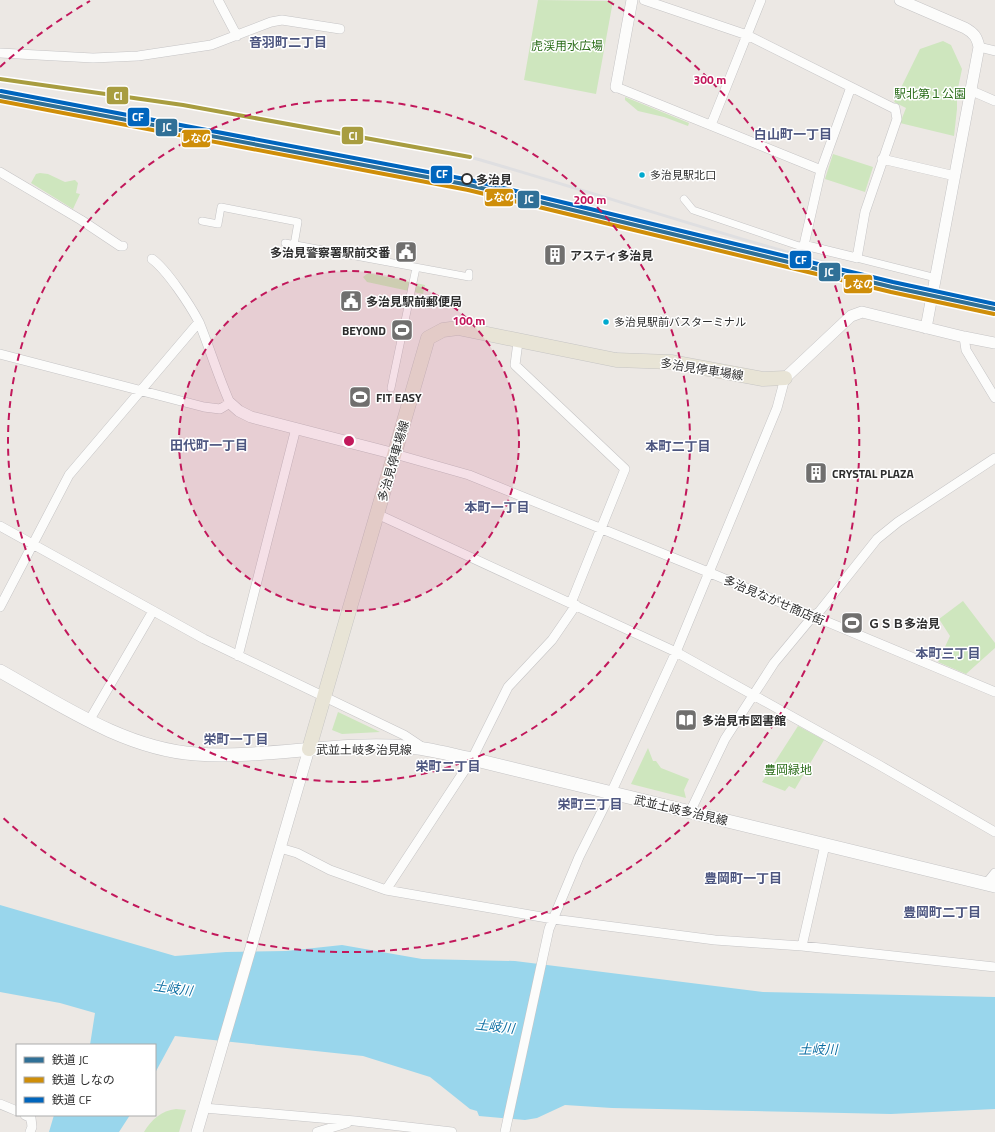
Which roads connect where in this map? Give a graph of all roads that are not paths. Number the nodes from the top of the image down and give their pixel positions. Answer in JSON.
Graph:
{"nodes":[{"id":1,"x":218,"y":0,"type":"edge"},
{"id":2,"x":632,"y":0,"type":"edge"},
{"id":3,"x":644,"y":0,"type":"edge"},
{"id":4,"x":761,"y":0,"type":"edge"},
{"id":5,"x":900,"y":0,"type":"edge"},
{"id":6,"x":924,"y":5,"type":"edge"},
{"id":7,"x":340,"y":28,"type":"dead end"},
{"id":8,"x":747,"y":35,"type":"junction"},
{"id":9,"x":237,"y":36,"type":"junction"},
{"id":10,"x":979,"y":47,"type":"junction"},
{"id":11,"x":995,"y":51,"type":"edge"},
{"id":12,"x":0,"y":53,"type":"edge"},
{"id":13,"x":851,"y":86,"type":"junction"},
{"id":14,"x":616,"y":87,"type":"joint"},
{"id":15,"x":972,"y":91,"type":"junction"},
{"id":16,"x":995,"y":101,"type":"edge"},
{"id":17,"x":711,"y":125,"type":"junction"},
{"id":18,"x":882,"y":159,"type":"junction"},
{"id":19,"x":821,"y":170,"type":"junction"},
{"id":20,"x":0,"y":172,"type":"edge"},
{"id":21,"x":955,"y":176,"type":"junction"},
{"id":22,"x":684,"y":199,"type":"dead end"},
{"id":23,"x":202,"y":221,"type":"dead end"},
{"id":24,"x":285,"y":244,"type":"dead end"},
{"id":25,"x":294,"y":245,"type":"junction"},
{"id":26,"x":804,"y":245,"type":"junction"},
{"id":27,"x":123,"y":246,"type":"dead end"},
{"id":28,"x":857,"y":258,"type":"junction"},
{"id":29,"x":152,"y":259,"type":"dead end"},
{"id":30,"x":416,"y":268,"type":"junction"},
{"id":31,"x":469,"y":273,"type":"dead end"},
{"id":32,"x":936,"y":278,"type":"junction"},
{"id":33,"x":199,"y":322,"type":"junction"},
{"id":34,"x":926,"y":328,"type":"junction"},
{"id":35,"x":964,"y":337,"type":"junction"},
{"id":36,"x":518,"y":342,"type":"junction"},
{"id":37,"x":995,"y":343,"type":"edge"},
{"id":38,"x":0,"y":354,"type":"edge"},
{"id":39,"x":784,"y":378,"type":"junction"},
{"id":40,"x":391,"y":388,"type":"dead end"},
{"id":41,"x":142,"y":390,"type":"junction"},
{"id":42,"x":995,"y":398,"type":"edge"},
{"id":43,"x":230,"y":403,"type":"junction"},
{"id":44,"x":296,"y":428,"type":"junction"},
{"id":45,"x":395,"y":454,"type":"junction"},
{"id":46,"x":995,"y":458,"type":"edge"},
{"id":47,"x":377,"y":514,"type":"junction"},
{"id":48,"x":0,"y":526,"type":"edge"},
{"id":49,"x":600,"y":530,"type":"junction"},
{"id":50,"x":33,"y":544,"type":"junction"},
{"id":51,"x":708,"y":572,"type":"junction"},
{"id":52,"x":574,"y":604,"type":"junction"},
{"id":53,"x":0,"y":607,"type":"edge"},
{"id":54,"x":153,"y":611,"type":"junction"},
{"id":55,"x":813,"y":616,"type":"junction"},
{"id":56,"x":676,"y":652,"type":"junction"},
{"id":57,"x":238,"y":656,"type":"junction"},
{"id":58,"x":0,"y":671,"type":"edge"},
{"id":59,"x":995,"y":692,"type":"edge"},
{"id":60,"x":325,"y":696,"type":"junction"},
{"id":61,"x":753,"y":696,"type":"junction"},
{"id":62,"x":89,"y":721,"type":"junction"},
{"id":63,"x":309,"y":749,"type":"junction"},
{"id":64,"x":426,"y":750,"type":"junction"},
{"id":65,"x":472,"y":759,"type":"junction"},
{"id":66,"x":611,"y":793,"type":"junction"},
{"id":67,"x":690,"y":812,"type":"junction"},
{"id":68,"x":995,"y":832,"type":"edge"},
{"id":69,"x":825,"y":845,"type":"junction"},
{"id":70,"x":280,"y":848,"type":"junction"},
{"id":71,"x":995,"y":874,"type":"edge"},
{"id":72,"x":990,"y":885,"type":"edge"},
{"id":73,"x":386,"y":890,"type":"junction"},
{"id":74,"x":553,"y":919,"type":"junction"},
{"id":75,"x":802,"y":946,"type":"junction"},
{"id":76,"x":995,"y":967,"type":"edge"},
{"id":77,"x":206,"y":1103,"type":"junction"},
{"id":78,"x":0,"y":1104,"type":"edge"},
{"id":79,"x":16,"y":1112,"type":"edge"},
{"id":80,"x":27,"y":1116,"type":"edge"},
{"id":81,"x":355,"y":1121,"type":"junction"},
{"id":82,"x":30,"y":1132,"type":"edge"},
{"id":83,"x":197,"y":1132,"type":"edge"},
{"id":84,"x":317,"y":1132,"type":"edge"},
{"id":85,"x":452,"y":1132,"type":"edge"},
{"id":86,"x":505,"y":1132,"type":"edge"}],
"edges":[{"from":1,"to":9,"type":"street"},
{"from":2,"to":14,"type":"street"},
{"from":3,"to":8,"type":"street"},
{"from":4,"to":8,"type":"street"},
{"from":5,"to":6,"type":"street"},
{"from":6,"to":10,"type":"street"},
{"from":7,"to":9,"type":"street"},
{"from":8,"to":13,"type":"street"},
{"from":8,"to":17,"type":"street"},
{"from":9,"to":12,"type":"street"},
{"from":10,"to":11,"type":"street"},
{"from":10,"to":15,"type":"street"},
{"from":13,"to":18,"type":"street"},
{"from":13,"to":19,"type":"street"},
{"from":14,"to":17,"type":"street"},
{"from":15,"to":16,"type":"street"},
{"from":15,"to":21,"type":"street"},
{"from":17,"to":19,"type":"street"},
{"from":18,"to":21,"type":"street"},
{"from":18,"to":28,"type":"street"},
{"from":19,"to":26,"type":"street"},
{"from":20,"to":27,"type":"street"},
{"from":21,"to":32,"type":"street"},
{"from":22,"to":26,"type":"street"},
{"from":23,"to":25,"type":"street"},
{"from":24,"to":25,"type":"street"},
{"from":25,"to":30,"type":"street"},
{"from":26,"to":28,"type":"street"},
{"from":28,"to":32,"type":"street"},
{"from":29,"to":33,"type":"street"},
{"from":30,"to":31,"type":"street"},
{"from":30,"to":40,"type":"street"},
{"from":32,"to":34,"type":"street"},
{"from":33,"to":41,"type":"street"},
{"from":33,"to":43,"type":"street"},
{"from":34,"to":35,"type":"street"},
{"from":34,"to":39,"type":"street"},
{"from":35,"to":37,"type":"street"},
{"from":35,"to":42,"type":"street"},
{"from":36,"to":39,"type":"main road","name":"多治見停車場線"},
{"from":36,"to":45,"type":"main road","name":"多治見停車場線"},
{"from":36,"to":49,"type":"street"},
{"from":38,"to":41,"type":"street"},
{"from":39,"to":51,"type":"street"},
{"from":41,"to":43,"type":"street"},
{"from":41,"to":50,"type":"street"},
{"from":43,"to":44,"type":"street"},
{"from":44,"to":45,"type":"street"},
{"from":44,"to":57,"type":"street"},
{"from":45,"to":47,"type":"main road","name":"多治見停車場線"},
{"from":45,"to":49,"type":"street","name":"多治見ながせ商店街"},
{"from":46,"to":55,"type":"street"},
{"from":47,"to":52,"type":"street"},
{"from":47,"to":60,"type":"main road","name":"多治見停車場線"},
{"from":48,"to":50,"type":"street"},
{"from":49,"to":51,"type":"street","name":"多治見ながせ商店街"},
{"from":49,"to":52,"type":"street"},
{"from":50,"to":53,"type":"street"},
{"from":50,"to":54,"type":"street"},
{"from":51,"to":55,"type":"street","name":"多治見ながせ商店街"},
{"from":51,"to":56,"type":"street"},
{"from":52,"to":56,"type":"street"},
{"from":52,"to":65,"type":"street"},
{"from":54,"to":57,"type":"street"},
{"from":54,"to":62,"type":"street"},
{"from":55,"to":59,"type":"street","name":"多治見ながせ商店街"},
{"from":55,"to":61,"type":"street"},
{"from":56,"to":61,"type":"street"},
{"from":56,"to":66,"type":"street"},
{"from":57,"to":60,"type":"street"},
{"from":58,"to":62,"type":"main road","name":"武並土岐多治見線"},
{"from":60,"to":63,"type":"main road","name":"多治見停車場線"},
{"from":60,"to":64,"type":"street"},
{"from":61,"to":67,"type":"street"},
{"from":61,"to":68,"type":"street"},
{"from":62,"to":63,"type":"main road","name":"武並土岐多治見線"},
{"from":63,"to":64,"type":"main road","name":"武並土岐多治見線"},
{"from":63,"to":70,"type":"street"},
{"from":64,"to":65,"type":"main road","name":"武並土岐多治見線"},
{"from":65,"to":66,"type":"main road","name":"武並土岐多治見線"},
{"from":65,"to":73,"type":"street"},
{"from":66,"to":67,"type":"main road","name":"武並土岐多治見線"},
{"from":66,"to":74,"type":"street"},
{"from":67,"to":69,"type":"main road","name":"武並土岐多治見線"},
{"from":69,"to":72,"type":"main road","name":"武並土岐多治見線"},
{"from":69,"to":75,"type":"street"},
{"from":70,"to":73,"type":"street"},
{"from":70,"to":77,"type":"street"},
{"from":71,"to":72,"type":"street"},
{"from":73,"to":74,"type":"street"},
{"from":74,"to":75,"type":"street"},
{"from":74,"to":86,"type":"street"},
{"from":75,"to":76,"type":"street"},
{"from":77,"to":81,"type":"street"},
{"from":77,"to":83,"type":"street"},
{"from":78,"to":79,"type":"street"},
{"from":80,"to":82,"type":"street"},
{"from":81,"to":84,"type":"street"},
{"from":81,"to":85,"type":"street"}]}
